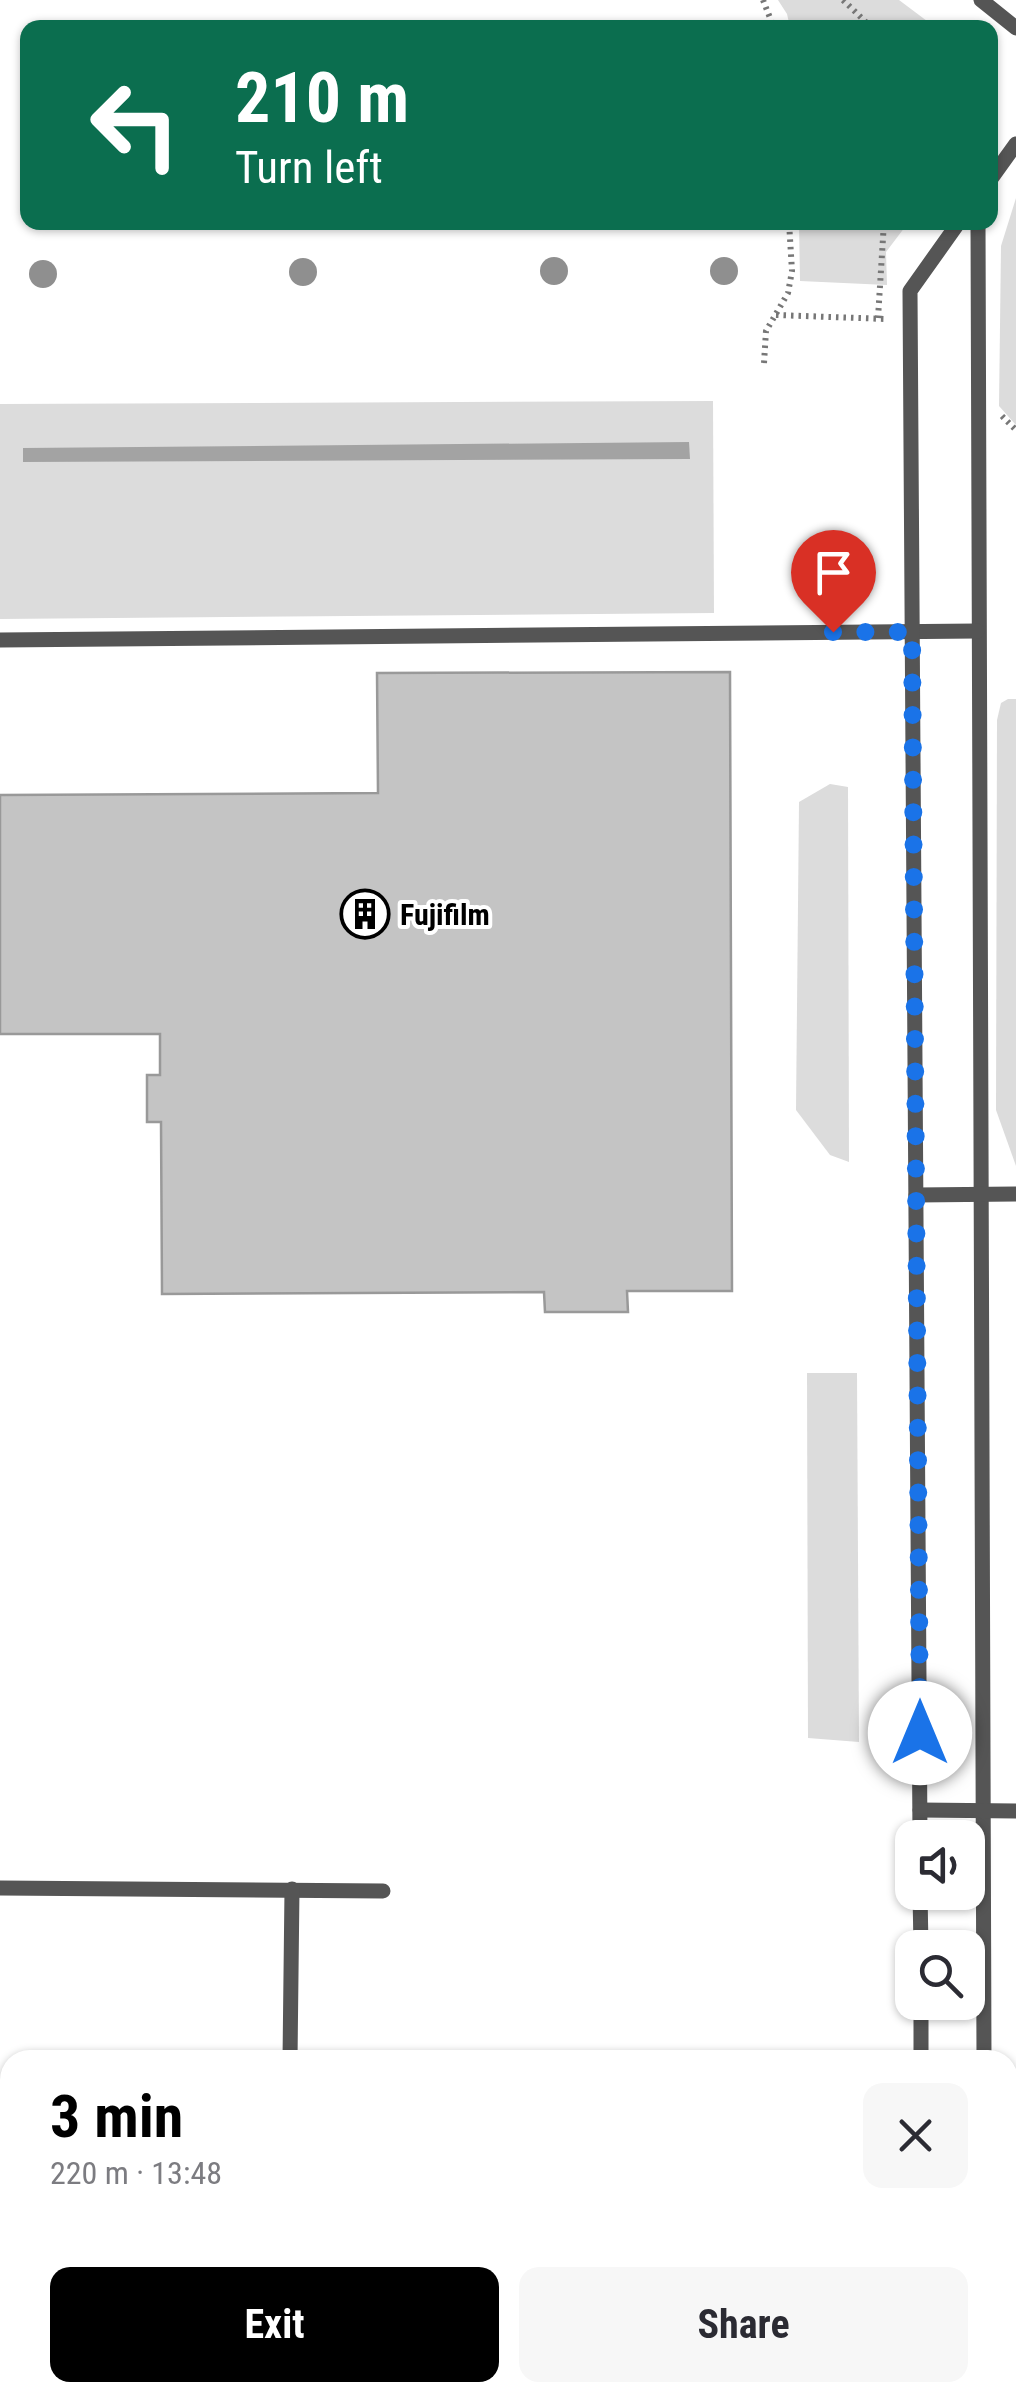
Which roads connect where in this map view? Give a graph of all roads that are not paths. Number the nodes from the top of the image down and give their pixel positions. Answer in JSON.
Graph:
{"nodes":[{"id":1,"x":980,"y":0,"type":"edge"},
{"id":2,"x":1016,"y":28,"type":"edge"},
{"id":3,"x":1016,"y":144,"type":"edge"},
{"id":4,"x":998,"y":169,"type":"edge"},
{"id":5,"x":953,"y":230,"type":"edge"},
{"id":6,"x":978,"y":230,"type":"edge"},
{"id":7,"x":978,"y":631,"type":"junction"},
{"id":8,"x":912,"y":632,"type":"junction"},
{"id":9,"x":0,"y":640,"type":"edge"},
{"id":10,"x":980,"y":1194,"type":"junction"},
{"id":11,"x":1016,"y":1194,"type":"edge"},
{"id":12,"x":916,"y":1195,"type":"junction"},
{"id":13,"x":920,"y":1810,"type":"junction"},
{"id":14,"x":983,"y":1811,"type":"junction"},
{"id":15,"x":1016,"y":1811,"type":"edge"},
{"id":16,"x":920,"y":1820,"type":"edge"},
{"id":17,"x":0,"y":1888,"type":"edge"},
{"id":18,"x":292,"y":1889,"type":"junction"},
{"id":19,"x":383,"y":1890,"type":"dead end"},
{"id":20,"x":921,"y":2020,"type":"edge"},
{"id":21,"x":290,"y":2050,"type":"edge"},
{"id":22,"x":922,"y":2050,"type":"edge"},
{"id":23,"x":984,"y":2050,"type":"edge"}],
"edges":[{"from":1,"to":2,"type":"lane"},
{"from":3,"to":4,"type":"lane"},
{"from":5,"to":8,"type":"lane"},
{"from":6,"to":7,"type":"lane"},
{"from":7,"to":8,"type":"lane"},
{"from":7,"to":10,"type":"lane"},
{"from":8,"to":9,"type":"lane"},
{"from":8,"to":12,"type":"lane"},
{"from":10,"to":11,"type":"lane"},
{"from":10,"to":12,"type":"lane"},
{"from":10,"to":14,"type":"lane"},
{"from":12,"to":13,"type":"lane"},
{"from":13,"to":14,"type":"lane"},
{"from":13,"to":16,"type":"lane"},
{"from":14,"to":15,"type":"lane"},
{"from":14,"to":23,"type":"lane"},
{"from":17,"to":18,"type":"lane"},
{"from":18,"to":19,"type":"lane"},
{"from":18,"to":21,"type":"lane"},
{"from":20,"to":22,"type":"lane"}]}
